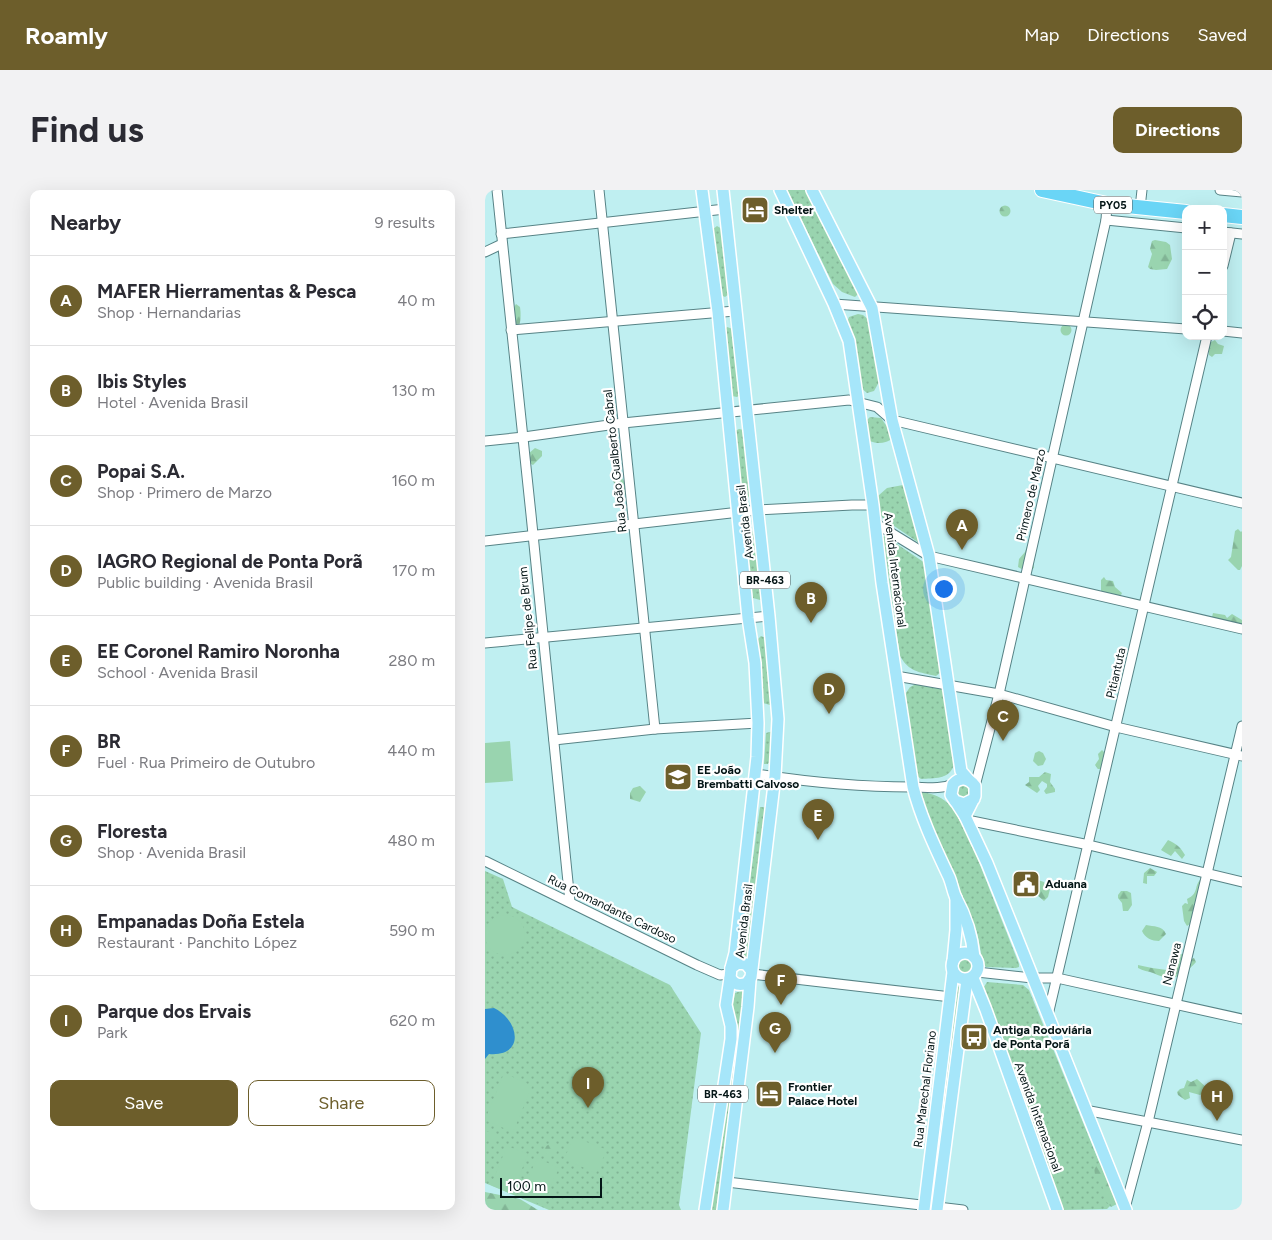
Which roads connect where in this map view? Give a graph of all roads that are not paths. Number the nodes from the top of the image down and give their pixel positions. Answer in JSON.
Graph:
{"nodes":[{"id":1,"x":497,"y":190,"type":"edge"},
{"id":2,"x":599,"y":190,"type":"edge"},
{"id":3,"x":702,"y":190,"type":"edge"},
{"id":4,"x":723,"y":190,"type":"edge"},
{"id":5,"x":780,"y":190,"type":"edge"},
{"id":6,"x":812,"y":190,"type":"edge"},
{"id":7,"x":1043,"y":190,"type":"edge"},
{"id":8,"x":1142,"y":190,"type":"edge"},
{"id":9,"x":1219,"y":190,"type":"edge"},
{"id":10,"x":1242,"y":192,"type":"edge"},
{"id":11,"x":1107,"y":204,"type":"junction"},
{"id":12,"x":1140,"y":208,"type":"junction"},
{"id":13,"x":725,"y":209,"type":"junction"},
{"id":14,"x":704,"y":211,"type":"junction"},
{"id":15,"x":1182,"y":212,"type":"edge"},
{"id":16,"x":1227,"y":215,"type":"edge"},
{"id":17,"x":1242,"y":217,"type":"edge"},
{"id":18,"x":1106,"y":220,"type":"junction"},
{"id":19,"x":603,"y":222,"type":"junction"},
{"id":20,"x":1182,"y":228,"type":"edge"},
{"id":21,"x":1227,"y":233,"type":"edge"},
{"id":22,"x":501,"y":234,"type":"junction"},
{"id":23,"x":1242,"y":234,"type":"edge"},
{"id":24,"x":502,"y":244,"type":"junction"},
{"id":25,"x":485,"y":252,"type":"edge"},
{"id":26,"x":834,"y":304,"type":"junction"},
{"id":27,"x":872,"y":308,"type":"junction"},
{"id":28,"x":735,"y":311,"type":"junction"},
{"id":29,"x":718,"y":312,"type":"junction"},
{"id":30,"x":614,"y":322,"type":"junction"},
{"id":31,"x":1083,"y":322,"type":"junction"},
{"id":32,"x":1182,"y":329,"type":"edge"},
{"id":33,"x":511,"y":330,"type":"junction"},
{"id":34,"x":1227,"y":331,"type":"edge"},
{"id":35,"x":1242,"y":333,"type":"edge"},
{"id":36,"x":1206,"y":340,"type":"edge"},
{"id":37,"x":886,"y":390,"type":"junction"},
{"id":38,"x":858,"y":402,"type":"junction"},
{"id":39,"x":872,"y":405,"type":"junction"},
{"id":40,"x":747,"y":411,"type":"junction"},
{"id":41,"x":728,"y":413,"type":"junction"},
{"id":42,"x":892,"y":420,"type":"junction"},
{"id":43,"x":623,"y":423,"type":"junction"},
{"id":44,"x":524,"y":437,"type":"junction"},
{"id":45,"x":485,"y":440,"type":"edge"},
{"id":46,"x":1053,"y":459,"type":"junction"},
{"id":47,"x":1172,"y":488,"type":"junction"},
{"id":48,"x":1242,"y":503,"type":"edge"},
{"id":49,"x":873,"y":505,"type":"junction"},
{"id":50,"x":757,"y":510,"type":"junction"},
{"id":51,"x":739,"y":513,"type":"junction"},
{"id":52,"x":875,"y":523,"type":"junction"},
{"id":53,"x":635,"y":524,"type":"junction"},
{"id":54,"x":533,"y":536,"type":"junction"},
{"id":55,"x":485,"y":541,"type":"edge"},
{"id":56,"x":929,"y":556,"type":"junction"},
{"id":57,"x":1024,"y":577,"type":"junction"},
{"id":58,"x":1144,"y":607,"type":"junction"},
{"id":59,"x":769,"y":616,"type":"junction"},
{"id":60,"x":748,"y":618,"type":"junction"},
{"id":61,"x":645,"y":627,"type":"junction"},
{"id":62,"x":1242,"y":629,"type":"edge"},
{"id":63,"x":542,"y":637,"type":"junction"},
{"id":64,"x":485,"y":644,"type":"edge"},
{"id":65,"x":896,"y":676,"type":"junction"},
{"id":66,"x":948,"y":684,"type":"junction"},
{"id":67,"x":999,"y":694,"type":"junction"},
{"id":68,"x":758,"y":722,"type":"junction"},
{"id":69,"x":1242,"y":726,"type":"edge"},
{"id":70,"x":1116,"y":727,"type":"junction"},
{"id":71,"x":655,"y":729,"type":"junction"},
{"id":72,"x":554,"y":740,"type":"junction"},
{"id":73,"x":1239,"y":756,"type":"edge"},
{"id":74,"x":756,"y":774,"type":"junction"},
{"id":75,"x":775,"y":776,"type":"junction"},
{"id":76,"x":963,"y":780,"type":"junction"},
{"id":77,"x":913,"y":787,"type":"junction"},
{"id":78,"x":973,"y":799,"type":"junction"},
{"id":79,"x":955,"y":800,"type":"junction"},
{"id":80,"x":966,"y":818,"type":"junction"},
{"id":81,"x":1089,"y":845,"type":"junction"},
{"id":82,"x":485,"y":861,"type":"edge"},
{"id":83,"x":1208,"y":874,"type":"junction"},
{"id":84,"x":1242,"y":882,"type":"edge"},
{"id":85,"x":956,"y":898,"type":"junction"},
{"id":86,"x":570,"y":902,"type":"junction"},
{"id":87,"x":974,"y":957,"type":"junction"},
{"id":88,"x":953,"y":967,"type":"junction"},
{"id":89,"x":730,"y":973,"type":"junction"},
{"id":90,"x":751,"y":975,"type":"junction"},
{"id":91,"x":972,"y":976,"type":"junction"},
{"id":92,"x":1032,"y":978,"type":"junction"},
{"id":93,"x":1057,"y":978,"type":"junction"},
{"id":94,"x":951,"y":997,"type":"junction"},
{"id":95,"x":1176,"y":1003,"type":"junction"},
{"id":96,"x":1047,"y":1016,"type":"junction"},
{"id":97,"x":1242,"y":1019,"type":"edge"},
{"id":98,"x":1085,"y":1110,"type":"junction"},
{"id":99,"x":1148,"y":1122,"type":"junction"},
{"id":100,"x":1242,"y":1140,"type":"edge"},
{"id":101,"x":727,"y":1182,"type":"junction"},
{"id":102,"x":925,"y":1208,"type":"edge"},
{"id":103,"x":937,"y":1209,"type":"edge"},
{"id":104,"x":1125,"y":1209,"type":"edge"},
{"id":105,"x":705,"y":1210,"type":"edge"},
{"id":106,"x":723,"y":1210,"type":"edge"},
{"id":107,"x":963,"y":1210,"type":"edge"},
{"id":108,"x":1057,"y":1210,"type":"edge"}],
"edges":[{"from":1,"to":22,"type":"street","name":"Rua Felipe de Brum"},
{"from":2,"to":19,"type":"street","name":"Rua João Gualberto Cabral"},
{"from":3,"to":14,"type":"main road","name":"Avenida Brasil","number":"BR-463"},
{"from":4,"to":13,"type":"main road","name":"Avenida Brasil","number":"BR-463"},
{"from":5,"to":26,"type":"main road","name":"Avenida Internacional"},
{"from":6,"to":27,"type":"main road"},
{"from":7,"to":11,"type":"highway","number":"PY05"},
{"from":8,"to":12,"type":"street"},
{"from":9,"to":10,"type":"street"},
{"from":11,"to":12,"type":"highway","number":"PY05"},
{"from":11,"to":18,"type":"street","name":"Primero de Marzo"},
{"from":12,"to":15,"type":"highway","number":"PY05"},
{"from":13,"to":14,"type":"street"},
{"from":13,"to":28,"type":"main road","name":"Avenida Brasil","number":"BR-463"},
{"from":14,"to":19,"type":"street"},
{"from":14,"to":29,"type":"main road","name":"Avenida Brasil","number":"BR-463"},
{"from":16,"to":17,"type":"highway"},
{"from":18,"to":20,"type":"street"},
{"from":18,"to":31,"type":"street","name":"Primero de Marzo"},
{"from":19,"to":22,"type":"street"},
{"from":19,"to":30,"type":"street","name":"Rua João Gualberto Cabral"},
{"from":21,"to":23,"type":"street"},
{"from":22,"to":24,"type":"street","name":"Rua Felipe de Brum"},
{"from":24,"to":25,"type":"street"},
{"from":24,"to":33,"type":"street","name":"Rua Felipe de Brum"},
{"from":26,"to":27,"type":"street"},
{"from":26,"to":38,"type":"main road","name":"Avenida Internacional"},
{"from":27,"to":31,"type":"street"},
{"from":27,"to":37,"type":"main road"},
{"from":28,"to":29,"type":"street"},
{"from":28,"to":40,"type":"main road","name":"Avenida Brasil","number":"BR-463"},
{"from":29,"to":30,"type":"street"},
{"from":29,"to":41,"type":"main road","name":"Avenida Brasil","number":"BR-463"},
{"from":30,"to":33,"type":"street"},
{"from":30,"to":43,"type":"street","name":"Rua João Gualberto Cabral"},
{"from":31,"to":32,"type":"street"},
{"from":31,"to":46,"type":"street","name":"Primero de Marzo"},
{"from":33,"to":44,"type":"street","name":"Rua Felipe de Brum"},
{"from":34,"to":35,"type":"street"},
{"from":36,"to":47,"type":"street","name":"Pitiantuta"},
{"from":37,"to":39,"type":"street"},
{"from":37,"to":42,"type":"main road"},
{"from":38,"to":39,"type":"street"},
{"from":38,"to":40,"type":"street"},
{"from":38,"to":49,"type":"main road","name":"Avenida Internacional"},
{"from":39,"to":42,"type":"street"},
{"from":40,"to":41,"type":"street"},
{"from":40,"to":50,"type":"main road","name":"Avenida Brasil","number":"BR-463"},
{"from":41,"to":43,"type":"street"},
{"from":41,"to":51,"type":"main road","name":"Avenida Brasil","number":"BR-463"},
{"from":42,"to":46,"type":"street"},
{"from":42,"to":56,"type":"main road"},
{"from":43,"to":44,"type":"street"},
{"from":43,"to":53,"type":"street","name":"Rua João Gualberto Cabral"},
{"from":44,"to":45,"type":"street"},
{"from":44,"to":54,"type":"street","name":"Rua Felipe de Brum"},
{"from":46,"to":47,"type":"street"},
{"from":46,"to":57,"type":"street","name":"Primero de Marzo"},
{"from":47,"to":48,"type":"street"},
{"from":47,"to":58,"type":"street","name":"Pitiantuta"},
{"from":49,"to":50,"type":"street"},
{"from":49,"to":52,"type":"main road","name":"Avenida Internacional"},
{"from":50,"to":51,"type":"street"},
{"from":50,"to":59,"type":"main road","name":"Avenida Brasil","number":"BR-463"},
{"from":51,"to":53,"type":"street"},
{"from":51,"to":60,"type":"main road","name":"Avenida Brasil","number":"BR-463"},
{"from":52,"to":56,"type":"street"},
{"from":52,"to":65,"type":"main road","name":"Avenida Internacional"},
{"from":53,"to":54,"type":"street"},
{"from":53,"to":61,"type":"street","name":"Rua João Gualberto Cabral"},
{"from":54,"to":55,"type":"street"},
{"from":54,"to":63,"type":"street","name":"Rua Felipe de Brum"},
{"from":56,"to":57,"type":"street"},
{"from":56,"to":66,"type":"main road"},
{"from":57,"to":58,"type":"street"},
{"from":57,"to":67,"type":"street","name":"Primero de Marzo"},
{"from":58,"to":62,"type":"street"},
{"from":58,"to":70,"type":"street","name":"Pitiantuta"},
{"from":59,"to":60,"type":"street"},
{"from":59,"to":75,"type":"main road","name":"Avenida Brasil","number":"BR-463"},
{"from":60,"to":61,"type":"street"},
{"from":60,"to":68,"type":"main road","name":"Avenida Brasil","number":"BR-463"},
{"from":61,"to":63,"type":"street"},
{"from":61,"to":71,"type":"street","name":"Rua João Gualberto Cabral"},
{"from":63,"to":64,"type":"street"},
{"from":63,"to":72,"type":"street","name":"Rua Felipe de Brum"},
{"from":65,"to":66,"type":"street"},
{"from":65,"to":77,"type":"main road","name":"Avenida Internacional"},
{"from":66,"to":67,"type":"street"},
{"from":66,"to":76,"type":"main road"},
{"from":67,"to":70,"type":"street"},
{"from":67,"to":76,"type":"street","name":"Primero de Marzo"},
{"from":68,"to":71,"type":"street"},
{"from":68,"to":74,"type":"main road","name":"Avenida Brasil","number":"BR-463"},
{"from":69,"to":73,"type":"street","name":"Nanawa"},
{"from":70,"to":73,"type":"street"},
{"from":70,"to":81,"type":"street","name":"Pitiantuta"},
{"from":71,"to":72,"type":"street"},
{"from":72,"to":86,"type":"street","name":"Rua Felipe de Brum"},
{"from":73,"to":83,"type":"street","name":"Nanawa"},
{"from":74,"to":75,"type":"street"},
{"from":74,"to":89,"type":"main road","name":"Avenida Brasil","number":"BR-463"},
{"from":75,"to":77,"type":"street"},
{"from":75,"to":90,"type":"main road","name":"Avenida Brasil","number":"BR-463"},
{"from":76,"to":77,"type":"street"},
{"from":76,"to":78,"type":"main road"},
{"from":76,"to":79,"type":"main road"},
{"from":77,"to":85,"type":"main road","name":"Avenida Internacional"},
{"from":78,"to":79,"type":"main road"},
{"from":78,"to":80,"type":"main road"},
{"from":79,"to":80,"type":"main road"},
{"from":80,"to":81,"type":"street"},
{"from":80,"to":92,"type":"main road"},
{"from":81,"to":83,"type":"street"},
{"from":81,"to":93,"type":"street","name":"Pitiantuta"},
{"from":82,"to":86,"type":"street","name":"Rua Comandante Cardoso"},
{"from":83,"to":84,"type":"street"},
{"from":83,"to":95,"type":"street","name":"Nanawa"},
{"from":85,"to":87,"type":"main road","name":"Avenida Internacional"},
{"from":85,"to":88,"type":"main road","name":"Rua Marechal Floriano"},
{"from":86,"to":89,"type":"street","name":"Rua Comandante Cardoso"},
{"from":87,"to":88,"type":"main road"},
{"from":87,"to":91,"type":"main road"},
{"from":88,"to":91,"type":"main road"},
{"from":88,"to":94,"type":"main road","name":"Rua Marechal Floriano"},
{"from":89,"to":90,"type":"main road"},
{"from":89,"to":90,"type":"main road"},
{"from":89,"to":105,"type":"main road","name":"Avenida Brasil","number":"BR-463"},
{"from":90,"to":94,"type":"street"},
{"from":90,"to":101,"type":"main road","name":"Avenida Brasil","number":"BR-463"},
{"from":91,"to":92,"type":"street"},
{"from":91,"to":103,"type":"main road"},
{"from":91,"to":108,"type":"main road","name":"Avenida Internacional"},
{"from":92,"to":93,"type":"street"},
{"from":92,"to":96,"type":"main road"},
{"from":93,"to":95,"type":"street"},
{"from":93,"to":96,"type":"street","name":"Pitiantuta"},
{"from":94,"to":102,"type":"main road","name":"Rua Marechal Floriano"},
{"from":95,"to":97,"type":"street"},
{"from":95,"to":99,"type":"street","name":"Nanawa"},
{"from":96,"to":98,"type":"main road"},
{"from":98,"to":99,"type":"street"},
{"from":98,"to":104,"type":"main road"},
{"from":99,"to":100,"type":"street"},
{"from":99,"to":104,"type":"street","name":"Nanawa"},
{"from":101,"to":102,"type":"street"},
{"from":101,"to":106,"type":"main road","name":"Avenida Brasil","number":"BR-463"},
{"from":102,"to":103,"type":"street"},
{"from":103,"to":107,"type":"street"}]}
